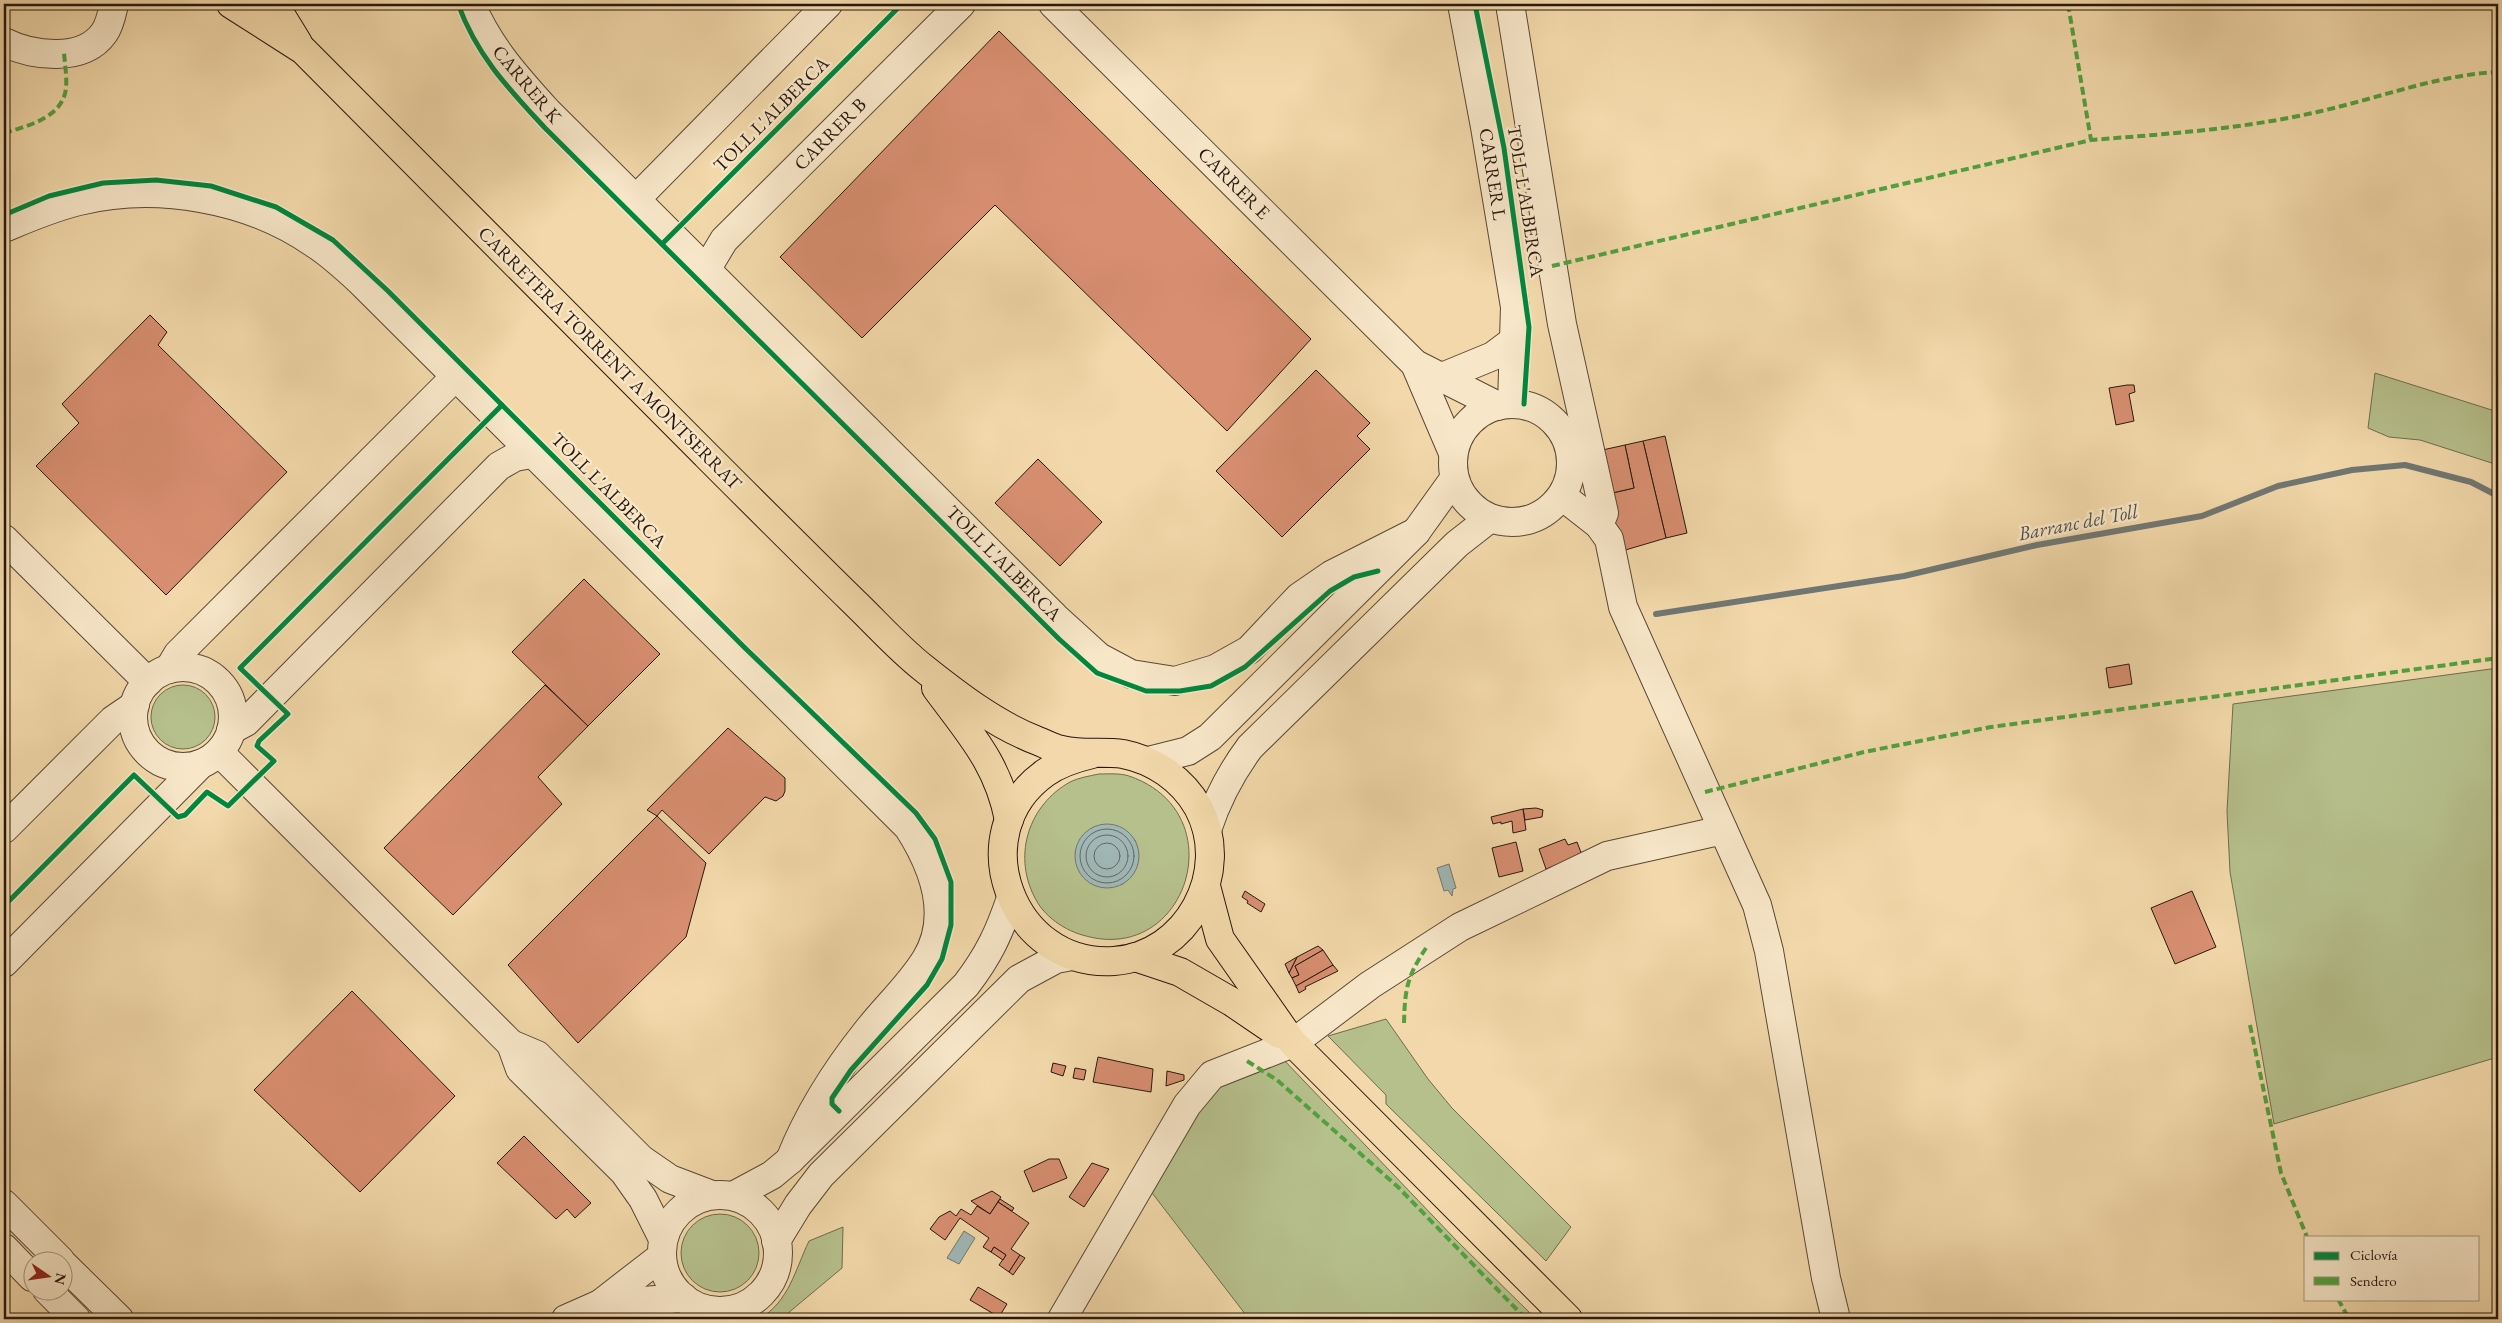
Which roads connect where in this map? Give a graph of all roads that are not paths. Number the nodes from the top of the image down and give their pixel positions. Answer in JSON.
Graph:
{"nodes":[{"id":1,"x":114,"y":4,"type":"edge"},
{"id":2,"x":231,"y":4,"type":"edge"},
{"id":3,"x":274,"y":4,"type":"edge"},
{"id":4,"x":471,"y":4,"type":"edge"},
{"id":5,"x":828,"y":4,"type":"edge"},
{"id":6,"x":961,"y":4,"type":"edge"},
{"id":7,"x":1053,"y":4,"type":"edge"},
{"id":8,"x":1462,"y":4,"type":"edge"},
{"id":9,"x":1510,"y":4,"type":"edge"},
{"id":10,"x":4,"y":42,"type":"edge"},
{"id":11,"x":303,"y":50,"type":"junction"},
{"id":12,"x":635,"y":200,"type":"junction"},
{"id":13,"x":4,"y":228,"type":"edge"},
{"id":14,"x":706,"y":270,"type":"junction"},
{"id":15,"x":1514,"y":341,"type":"junction"},
{"id":16,"x":1415,"y":364,"type":"junction"},
{"id":17,"x":455,"y":377,"type":"junction"},
{"id":18,"x":1442,"y":378,"type":"junction"},
{"id":19,"x":1505,"y":405,"type":"junction"},
{"id":20,"x":532,"y":454,"type":"junction"},
{"id":21,"x":1454,"y":466,"type":"junction"},
{"id":22,"x":1562,"y":496,"type":"junction"},
{"id":23,"x":1489,"y":519,"type":"junction"},
{"id":24,"x":1600,"y":525,"type":"junction"},
{"id":25,"x":1416,"y":532,"type":"junction"},
{"id":26,"x":4,"y":539,"type":"edge"},
{"id":27,"x":919,"y":665,"type":"junction"},
{"id":28,"x":151,"y":686,"type":"junction"},
{"id":29,"x":217,"y":749,"type":"junction"},
{"id":30,"x":1092,"y":754,"type":"junction"},
{"id":31,"x":1148,"y":761,"type":"junction"},
{"id":32,"x":1009,"y":820,"type":"junction"},
{"id":33,"x":4,"y":829,"type":"edge"},
{"id":34,"x":1207,"y":830,"type":"junction"},
{"id":35,"x":1723,"y":830,"type":"junction"},
{"id":36,"x":1206,"y":886,"type":"junction"},
{"id":37,"x":1011,"y":898,"type":"junction"},
{"id":38,"x":1072,"y":956,"type":"junction"},
{"id":39,"x":1135,"y":957,"type":"junction"},
{"id":40,"x":4,"y":963,"type":"edge"},
{"id":41,"x":1293,"y":1043,"type":"junction"},
{"id":42,"x":510,"y":1044,"type":"junction"},
{"id":43,"x":790,"y":1160,"type":"junction"},
{"id":44,"x":722,"y":1196,"type":"junction"},
{"id":45,"x":4,"y":1204,"type":"edge"},
{"id":46,"x":776,"y":1241,"type":"junction"},
{"id":47,"x":663,"y":1247,"type":"junction"},
{"id":48,"x":4,"y":1248,"type":"edge"},
{"id":49,"x":49,"y":1250,"type":"edge"},
{"id":50,"x":22,"y":1266,"type":"edge"},
{"id":51,"x":72,"y":1273,"type":"edge"},
{"id":52,"x":684,"y":1298,"type":"junction"},
{"id":53,"x":57,"y":1300,"type":"edge"},
{"id":54,"x":600,"y":1304,"type":"junction"},
{"id":55,"x":76,"y":1319,"type":"edge"},
{"id":56,"x":119,"y":1319,"type":"edge"},
{"id":57,"x":566,"y":1319,"type":"edge"},
{"id":58,"x":1062,"y":1319,"type":"edge"},
{"id":59,"x":1568,"y":1319,"type":"edge"},
{"id":60,"x":1836,"y":1319,"type":"edge"}],
"edges":[{"from":1,"to":10,"type":"street"},
{"from":2,"to":11,"type":"main road"},
{"from":3,"to":11,"type":"main road"},
{"from":4,"to":12,"type":"street","name":"CARRER K"},
{"from":5,"to":12,"type":"street"},
{"from":6,"to":14,"type":"street","name":"CARRER B"},
{"from":7,"to":16,"type":"street","name":"CARRER E"},
{"from":8,"to":15,"type":"street","name":"CARRER L"},
{"from":9,"to":24,"type":"street"},
{"from":11,"to":27,"type":"main road","name":"CARRETERA TORRENT A MONTSERRAT"},
{"from":12,"to":14,"type":"street","name":"CARRER K"},
{"from":13,"to":17,"type":"street"},
{"from":14,"to":25,"type":"street","name":"CARRER K"},
{"from":15,"to":18,"type":"street"},
{"from":15,"to":19,"type":"street","name":"CARRER L"},
{"from":16,"to":18,"type":"street"},
{"from":16,"to":21,"type":"street"},
{"from":17,"to":20,"type":"street"},
{"from":17,"to":28,"type":"street"},
{"from":18,"to":19,"type":"street"},
{"from":19,"to":21,"type":"street"},
{"from":19,"to":22,"type":"street"},
{"from":20,"to":29,"type":"street"},
{"from":20,"to":43,"type":"street"},
{"from":21,"to":23,"type":"street"},
{"from":21,"to":25,"type":"street"},
{"from":22,"to":23,"type":"street"},
{"from":22,"to":24,"type":"street"},
{"from":23,"to":34,"type":"street"},
{"from":24,"to":35,"type":"street"},
{"from":25,"to":31,"type":"street"},
{"from":26,"to":28,"type":"street"},
{"from":27,"to":30,"type":"main road"},
{"from":27,"to":32,"type":"main road"},
{"from":28,"to":29,"type":"street"},
{"from":28,"to":29,"type":"street"},
{"from":28,"to":33,"type":"street"},
{"from":29,"to":40,"type":"street"},
{"from":29,"to":42,"type":"street"},
{"from":30,"to":31,"type":"main road"},
{"from":30,"to":32,"type":"main road"},
{"from":31,"to":34,"type":"main road"},
{"from":32,"to":37,"type":"main road"},
{"from":34,"to":36,"type":"main road"},
{"from":35,"to":41,"type":"street"},
{"from":35,"to":60,"type":"street"},
{"from":36,"to":39,"type":"main road"},
{"from":36,"to":41,"type":"main road"},
{"from":37,"to":38,"type":"main road"},
{"from":37,"to":43,"type":"street"},
{"from":38,"to":39,"type":"main road"},
{"from":38,"to":46,"type":"street"},
{"from":39,"to":41,"type":"main road"},
{"from":41,"to":58,"type":"street"},
{"from":41,"to":59,"type":"main road"},
{"from":42,"to":44,"type":"street"},
{"from":42,"to":47,"type":"street"},
{"from":43,"to":44,"type":"street"},
{"from":44,"to":46,"type":"street"},
{"from":44,"to":47,"type":"street"},
{"from":45,"to":49,"type":"street"},
{"from":46,"to":52,"type":"street"},
{"from":47,"to":52,"type":"street"},
{"from":47,"to":54,"type":"street"},
{"from":48,"to":50,"type":"street"},
{"from":51,"to":56,"type":"street"},
{"from":52,"to":54,"type":"street"},
{"from":53,"to":55,"type":"street"},
{"from":54,"to":57,"type":"street"}]}
